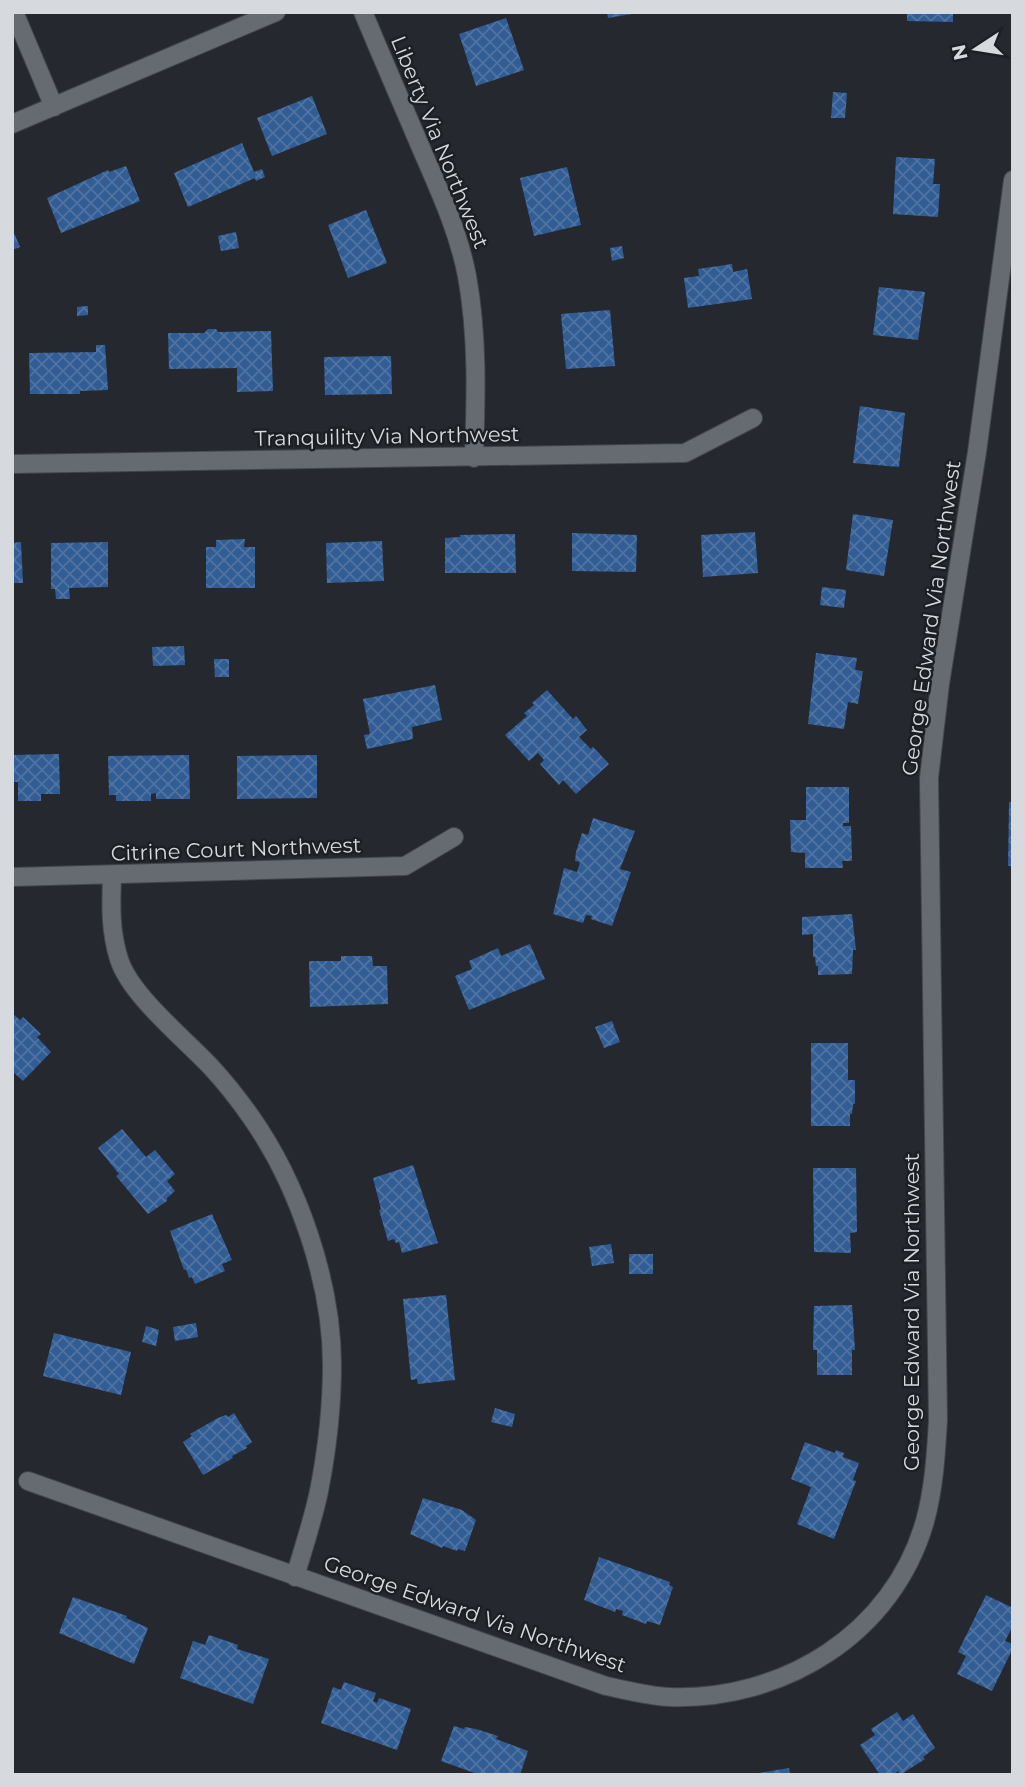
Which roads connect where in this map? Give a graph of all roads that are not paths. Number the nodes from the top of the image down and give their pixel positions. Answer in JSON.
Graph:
{"nodes":[{"id":1,"x":14,"y":12,"type":"edge"},
{"id":2,"x":276,"y":12,"type":"edge"},
{"id":3,"x":363,"y":12,"type":"edge"},
{"id":4,"x":54,"y":107,"type":"junction"},
{"id":5,"x":12,"y":124,"type":"edge"},
{"id":6,"x":1013,"y":180,"type":"edge"},
{"id":7,"x":752,"y":418,"type":"dead end"},
{"id":8,"x":474,"y":458,"type":"junction"},
{"id":9,"x":12,"y":464,"type":"edge"},
{"id":10,"x":454,"y":836,"type":"dead end"},
{"id":11,"x":111,"y":876,"type":"junction"},
{"id":12,"x":12,"y":877,"type":"edge"},
{"id":13,"x":28,"y":1481,"type":"dead end"},
{"id":14,"x":296,"y":1577,"type":"junction"}],
"edges":[{"from":1,"to":4,"type":"street"},
{"from":2,"to":4,"type":"street"},
{"from":3,"to":8,"type":"street","name":"Liberty Via Northwest"},
{"from":4,"to":5,"type":"street"},
{"from":6,"to":14,"type":"street","name":"George Edward Via Northwest"},
{"from":7,"to":8,"type":"street","name":"Tranquility Via Northwest"},
{"from":8,"to":9,"type":"street","name":"Tranquility Via Northwest"},
{"from":10,"to":11,"type":"street","name":"Citrine Court Northwest"},
{"from":11,"to":12,"type":"street","name":"Citrine Court Northwest"},
{"from":11,"to":14,"type":"street"},
{"from":13,"to":14,"type":"street","name":"George Edward Via Northwest"}]}
